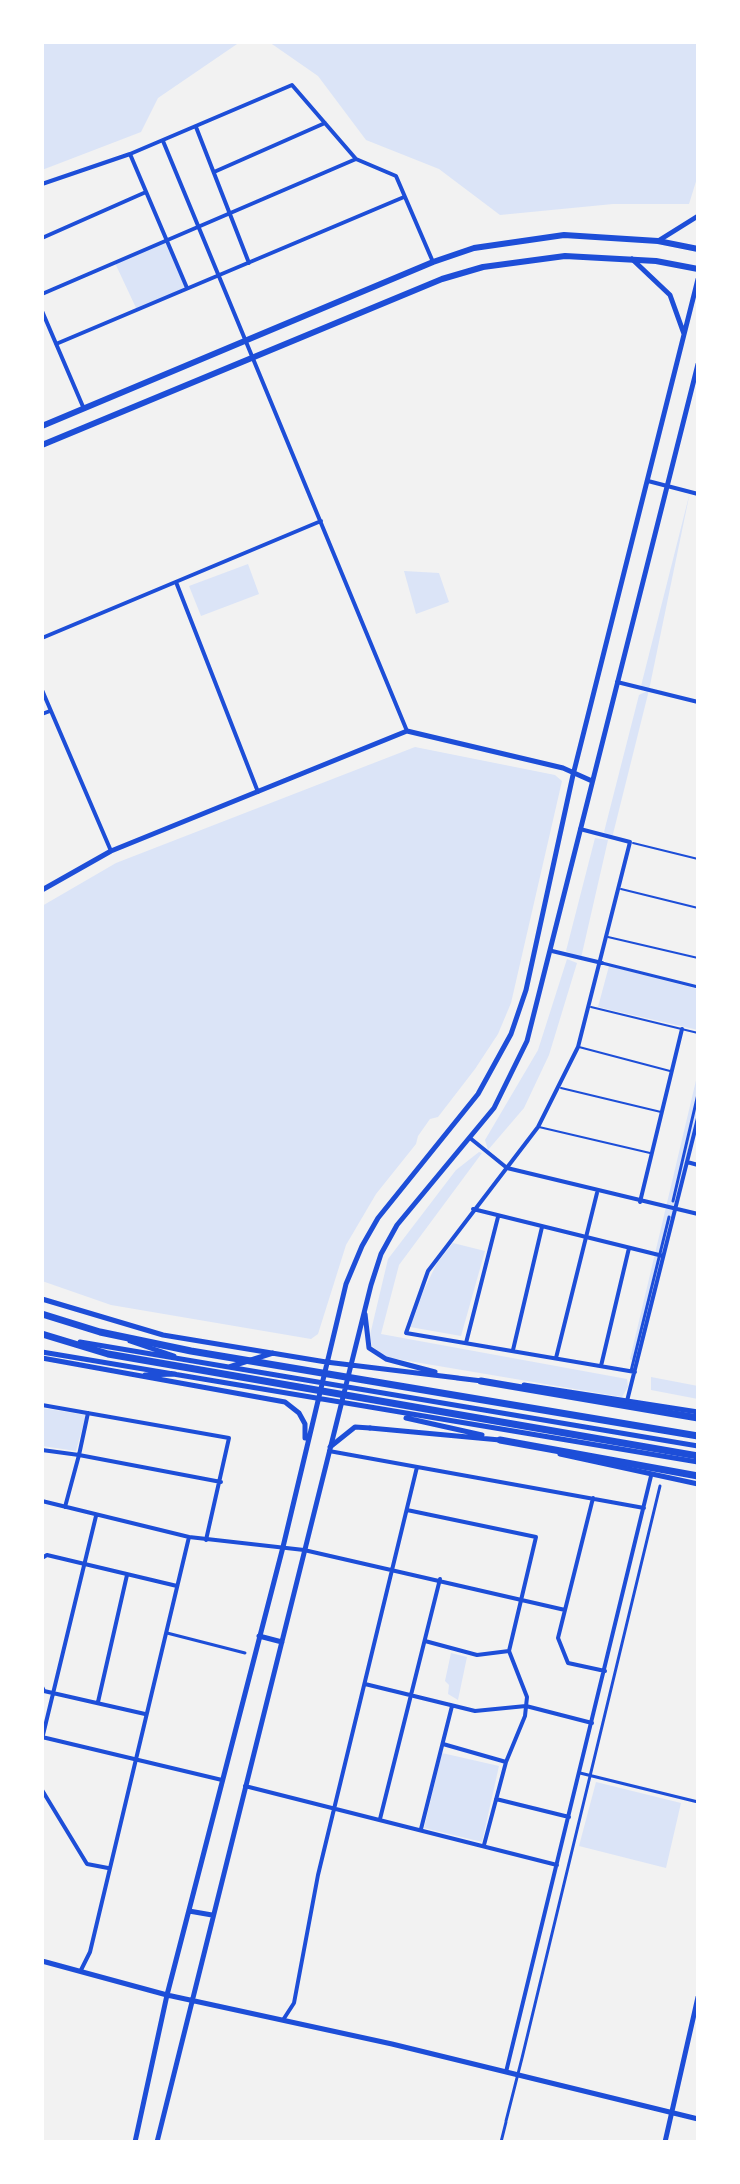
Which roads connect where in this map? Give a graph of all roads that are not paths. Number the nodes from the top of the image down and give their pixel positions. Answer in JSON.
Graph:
{"nodes":[{"id":1,"x":325,"y":123,"type":"junction"},
{"id":2,"x":196,"y":127,"type":"junction"},
{"id":3,"x":163,"y":141,"type":"junction"},
{"id":4,"x":130,"y":154,"type":"junction"},
{"id":5,"x":356,"y":159,"type":"junction"},
{"id":6,"x":214,"y":172,"type":"junction"},
{"id":7,"x":42,"y":184,"type":"edge"},
{"id":8,"x":146,"y":192,"type":"junction"},
{"id":9,"x":404,"y":197,"type":"junction"},
{"id":10,"x":228,"y":214,"type":"junction"},
{"id":11,"x":698,"y":216,"type":"edge"},
{"id":12,"x":200,"y":226,"type":"junction"},
{"id":13,"x":42,"y":238,"type":"edge"},
{"id":14,"x":168,"y":240,"type":"junction"},
{"id":15,"x":658,"y":241,"type":"junction"},
{"id":16,"x":698,"y":249,"type":"edge"},
{"id":17,"x":631,"y":259,"type":"junction"},
{"id":18,"x":433,"y":262,"type":"junction"},
{"id":19,"x":249,"y":263,"type":"junction"},
{"id":20,"x":698,"y":269,"type":"edge"},
{"id":21,"x":220,"y":274,"type":"junction"},
{"id":22,"x":698,"y":279,"type":"edge"},
{"id":23,"x":187,"y":289,"type":"junction"},
{"id":24,"x":42,"y":294,"type":"edge"},
{"id":25,"x":42,"y":311,"type":"edge"},
{"id":26,"x":684,"y":334,"type":"junction"},
{"id":27,"x":244,"y":342,"type":"junction"},
{"id":28,"x":56,"y":344,"type":"junction"},
{"id":29,"x":217,"y":353,"type":"junction"},
{"id":30,"x":251,"y":356,"type":"junction"},
{"id":31,"x":698,"y":364,"type":"edge"},
{"id":32,"x":223,"y":368,"type":"junction"},
{"id":33,"x":84,"y":409,"type":"junction"},
{"id":34,"x":42,"y":426,"type":"edge"},
{"id":35,"x":42,"y":445,"type":"edge"},
{"id":36,"x":648,"y":481,"type":"junction"},
{"id":37,"x":667,"y":486,"type":"junction"},
{"id":38,"x":698,"y":494,"type":"edge"},
{"id":39,"x":321,"y":521,"type":"junction"},
{"id":40,"x":176,"y":582,"type":"junction"},
{"id":41,"x":42,"y":638,"type":"edge"},
{"id":42,"x":617,"y":682,"type":"junction"},
{"id":43,"x":42,"y":690,"type":"edge"},
{"id":44,"x":698,"y":702,"type":"edge"},
{"id":45,"x":50,"y":711,"type":"junction"},
{"id":46,"x":42,"y":714,"type":"edge"},
{"id":47,"x":407,"y":731,"type":"junction"},
{"id":48,"x":573,"y":775,"type":"junction"},
{"id":49,"x":592,"y":781,"type":"junction"},
{"id":50,"x":259,"y":792,"type":"junction"},
{"id":51,"x":580,"y":829,"type":"junction"},
{"id":52,"x":630,"y":842,"type":"junction"},
{"id":53,"x":111,"y":851,"type":"junction"},
{"id":54,"x":698,"y":859,"type":"edge"},
{"id":55,"x":620,"y":888,"type":"junction"},
{"id":56,"x":42,"y":890,"type":"edge"},
{"id":57,"x":698,"y":908,"type":"edge"},
{"id":58,"x":608,"y":937,"type":"junction"},
{"id":59,"x":552,"y":951,"type":"junction"},
{"id":60,"x":698,"y":958,"type":"edge"},
{"id":61,"x":602,"y":963,"type":"junction"},
{"id":62,"x":698,"y":987,"type":"edge"},
{"id":63,"x":591,"y":1007,"type":"junction"},
{"id":64,"x":682,"y":1029,"type":"junction"},
{"id":65,"x":698,"y":1033,"type":"edge"},
{"id":66,"x":578,"y":1047,"type":"junction"},
{"id":67,"x":671,"y":1071,"type":"junction"},
{"id":68,"x":561,"y":1088,"type":"junction"},
{"id":69,"x":698,"y":1094,"type":"edge"},
{"id":70,"x":662,"y":1112,"type":"junction"},
{"id":71,"x":698,"y":1118,"type":"edge"},
{"id":72,"x":538,"y":1127,"type":"junction"},
{"id":73,"x":470,"y":1138,"type":"junction"},
{"id":74,"x":652,"y":1154,"type":"junction"},
{"id":75,"x":687,"y":1162,"type":"junction"},
{"id":76,"x":698,"y":1165,"type":"edge"},
{"id":77,"x":507,"y":1168,"type":"junction"},
{"id":78,"x":597,"y":1192,"type":"junction"},
{"id":79,"x":673,"y":1201,"type":"dead end"},
{"id":80,"x":640,"y":1202,"type":"junction"},
{"id":81,"x":473,"y":1209,"type":"junction"},
{"id":82,"x":676,"y":1209,"type":"junction"},
{"id":83,"x":698,"y":1214,"type":"edge"},
{"id":84,"x":499,"y":1217,"type":"junction"},
{"id":85,"x":669,"y":1217,"type":"dead end"},
{"id":86,"x":542,"y":1227,"type":"junction"},
{"id":87,"x":587,"y":1237,"type":"junction"},
{"id":88,"x":629,"y":1247,"type":"junction"},
{"id":89,"x":661,"y":1255,"type":"junction"},
{"id":90,"x":42,"y":1299,"type":"edge"},
{"id":91,"x":365,"y":1305,"type":"junction"},
{"id":92,"x":42,"y":1312,"type":"edge"},
{"id":93,"x":42,"y":1335,"type":"edge"},
{"id":94,"x":466,"y":1343,"type":"junction"},
{"id":95,"x":513,"y":1350,"type":"junction"},
{"id":96,"x":274,"y":1353,"type":"junction"},
{"id":97,"x":42,"y":1355,"type":"edge"},
{"id":98,"x":556,"y":1358,"type":"junction"},
{"id":99,"x":190,"y":1362,"type":"junction"},
{"id":100,"x":326,"y":1362,"type":"junction"},
{"id":101,"x":350,"y":1365,"type":"junction"},
{"id":102,"x":601,"y":1366,"type":"junction"},
{"id":103,"x":227,"y":1368,"type":"junction"},
{"id":104,"x":633,"y":1371,"type":"junction"},
{"id":105,"x":189,"y":1374,"type":"junction"},
{"id":106,"x":132,"y":1376,"type":"junction"},
{"id":107,"x":458,"y":1378,"type":"junction"},
{"id":108,"x":481,"y":1381,"type":"junction"},
{"id":109,"x":319,"y":1385,"type":"junction"},
{"id":110,"x":345,"y":1389,"type":"junction"},
{"id":111,"x":316,"y":1399,"type":"junction"},
{"id":112,"x":627,"y":1401,"type":"junction"},
{"id":113,"x":341,"y":1404,"type":"junction"},
{"id":114,"x":42,"y":1405,"type":"edge"},
{"id":115,"x":362,"y":1408,"type":"junction"},
{"id":116,"x":698,"y":1412,"type":"edge"},
{"id":117,"x":88,"y":1413,"type":"junction"},
{"id":118,"x":698,"y":1418,"type":"edge"},
{"id":119,"x":698,"y":1436,"type":"edge"},
{"id":120,"x":500,"y":1440,"type":"junction"},
{"id":121,"x":698,"y":1446,"type":"edge"},
{"id":122,"x":305,"y":1447,"type":"junction"},
{"id":123,"x":329,"y":1449,"type":"junction"},
{"id":124,"x":42,"y":1450,"type":"edge"},
{"id":125,"x":79,"y":1455,"type":"junction"},
{"id":126,"x":698,"y":1459,"type":"edge"},
{"id":127,"x":417,"y":1467,"type":"junction"},
{"id":128,"x":651,"y":1476,"type":"junction"},
{"id":129,"x":698,"y":1476,"type":"edge"},
{"id":130,"x":221,"y":1482,"type":"junction"},
{"id":131,"x":698,"y":1484,"type":"edge"},
{"id":132,"x":660,"y":1486,"type":"dead end"},
{"id":133,"x":593,"y":1498,"type":"junction"},
{"id":134,"x":42,"y":1501,"type":"edge"},
{"id":135,"x":65,"y":1507,"type":"junction"},
{"id":136,"x":644,"y":1508,"type":"junction"},
{"id":137,"x":406,"y":1510,"type":"junction"},
{"id":138,"x":96,"y":1514,"type":"junction"},
{"id":139,"x":189,"y":1537,"type":"junction"},
{"id":140,"x":206,"y":1540,"type":"junction"},
{"id":141,"x":283,"y":1547,"type":"junction"},
{"id":142,"x":304,"y":1550,"type":"junction"},
{"id":143,"x":42,"y":1558,"type":"edge"},
{"id":144,"x":83,"y":1565,"type":"junction"},
{"id":145,"x":392,"y":1569,"type":"junction"},
{"id":146,"x":127,"y":1575,"type":"junction"},
{"id":147,"x":440,"y":1579,"type":"junction"},
{"id":148,"x":177,"y":1586,"type":"junction"},
{"id":149,"x":523,"y":1600,"type":"junction"},
{"id":150,"x":565,"y":1610,"type":"junction"},
{"id":151,"x":165,"y":1633,"type":"junction"},
{"id":152,"x":259,"y":1636,"type":"junction"},
{"id":153,"x":425,"y":1641,"type":"junction"},
{"id":154,"x":282,"y":1642,"type":"junction"},
{"id":155,"x":509,"y":1651,"type":"junction"},
{"id":156,"x":245,"y":1653,"type":"dead end"},
{"id":157,"x":605,"y":1671,"type":"junction"},
{"id":158,"x":365,"y":1684,"type":"junction"},
{"id":159,"x":42,"y":1687,"type":"edge"},
{"id":160,"x":53,"y":1692,"type":"junction"},
{"id":161,"x":411,"y":1695,"type":"junction"},
{"id":162,"x":98,"y":1702,"type":"junction"},
{"id":163,"x":452,"y":1706,"type":"junction"},
{"id":164,"x":526,"y":1706,"type":"junction"},
{"id":165,"x":145,"y":1714,"type":"junction"},
{"id":166,"x":592,"y":1723,"type":"junction"},
{"id":167,"x":42,"y":1737,"type":"edge"},
{"id":168,"x":442,"y":1744,"type":"junction"},
{"id":169,"x":134,"y":1759,"type":"junction"},
{"id":170,"x":506,"y":1762,"type":"junction"},
{"id":171,"x":580,"y":1773,"type":"junction"},
{"id":172,"x":590,"y":1775,"type":"junction"},
{"id":173,"x":224,"y":1781,"type":"junction"},
{"id":174,"x":245,"y":1786,"type":"junction"},
{"id":175,"x":42,"y":1790,"type":"edge"},
{"id":176,"x":496,"y":1799,"type":"junction"},
{"id":177,"x":698,"y":1802,"type":"edge"},
{"id":178,"x":335,"y":1809,"type":"junction"},
{"id":179,"x":569,"y":1817,"type":"junction"},
{"id":180,"x":380,"y":1819,"type":"junction"},
{"id":181,"x":421,"y":1829,"type":"junction"},
{"id":182,"x":484,"y":1845,"type":"junction"},
{"id":183,"x":557,"y":1865,"type":"junction"},
{"id":184,"x":108,"y":1868,"type":"junction"},
{"id":185,"x":189,"y":1911,"type":"junction"},
{"id":186,"x":212,"y":1915,"type":"junction"},
{"id":187,"x":42,"y":1961,"type":"edge"},
{"id":188,"x":81,"y":1970,"type":"junction"},
{"id":189,"x":167,"y":1995,"type":"junction"},
{"id":190,"x":698,"y":1997,"type":"edge"},
{"id":191,"x":192,"y":2001,"type":"junction"},
{"id":192,"x":283,"y":2020,"type":"junction"},
{"id":193,"x":529,"y":2027,"type":"junction"},
{"id":194,"x":522,"y":2058,"type":"dead end"},
{"id":195,"x":506,"y":2072,"type":"junction"},
{"id":196,"x":511,"y":2094,"type":"dead end"},
{"id":197,"x":672,"y":2113,"type":"junction"},
{"id":198,"x":698,"y":2119,"type":"edge"},
{"id":199,"x":506,"y":2121,"type":"junction"},
{"id":200,"x":135,"y":2142,"type":"edge"},
{"id":201,"x":157,"y":2142,"type":"edge"},
{"id":202,"x":501,"y":2142,"type":"edge"},
{"id":203,"x":665,"y":2142,"type":"edge"}],
"edges":[{"from":1,"to":2,"type":"street"},
{"from":1,"to":5,"type":"street"},
{"from":1,"to":6,"type":"street"},
{"from":2,"to":3,"type":"street"},
{"from":2,"to":6,"type":"street"},
{"from":3,"to":4,"type":"street"},
{"from":3,"to":12,"type":"street"},
{"from":4,"to":7,"type":"street"},
{"from":4,"to":8,"type":"street"},
{"from":5,"to":9,"type":"street"},
{"from":5,"to":10,"type":"street"},
{"from":6,"to":10,"type":"street"},
{"from":8,"to":13,"type":"street"},
{"from":8,"to":14,"type":"street"},
{"from":9,"to":18,"type":"street"},
{"from":9,"to":19,"type":"street"},
{"from":10,"to":12,"type":"street"},
{"from":10,"to":19,"type":"street"},
{"from":11,"to":15,"type":"street"},
{"from":12,"to":14,"type":"street"},
{"from":12,"to":21,"type":"street"},
{"from":14,"to":23,"type":"street"},
{"from":14,"to":24,"type":"street"},
{"from":15,"to":16,"type":"main road"},
{"from":15,"to":18,"type":"main road"},
{"from":17,"to":20,"type":"main road"},
{"from":17,"to":26,"type":"street"},
{"from":17,"to":30,"type":"main road"},
{"from":18,"to":27,"type":"main road"},
{"from":19,"to":21,"type":"street"},
{"from":21,"to":23,"type":"street"},
{"from":21,"to":27,"type":"street"},
{"from":22,"to":26,"type":"street"},
{"from":23,"to":28,"type":"street"},
{"from":25,"to":28,"type":"street"},
{"from":26,"to":36,"type":"street"},
{"from":27,"to":29,"type":"main road"},
{"from":27,"to":30,"type":"street"},
{"from":28,"to":33,"type":"street"},
{"from":29,"to":32,"type":"main road"},
{"from":29,"to":33,"type":"main road"},
{"from":30,"to":32,"type":"main road"},
{"from":30,"to":39,"type":"street"},
{"from":31,"to":37,"type":"street"},
{"from":32,"to":35,"type":"main road"},
{"from":33,"to":34,"type":"main road"},
{"from":36,"to":37,"type":"street"},
{"from":36,"to":48,"type":"street"},
{"from":37,"to":38,"type":"street"},
{"from":37,"to":42,"type":"street"},
{"from":39,"to":40,"type":"street"},
{"from":39,"to":47,"type":"street"},
{"from":40,"to":41,"type":"street"},
{"from":40,"to":50,"type":"street"},
{"from":42,"to":44,"type":"street"},
{"from":42,"to":49,"type":"street"},
{"from":43,"to":45,"type":"street"},
{"from":45,"to":46,"type":"street"},
{"from":45,"to":53,"type":"street"},
{"from":47,"to":48,"type":"street"},
{"from":47,"to":50,"type":"street"},
{"from":48,"to":49,"type":"street"},
{"from":48,"to":100,"type":"street"},
{"from":49,"to":51,"type":"street"},
{"from":50,"to":53,"type":"street"},
{"from":51,"to":52,"type":"street"},
{"from":51,"to":59,"type":"street"},
{"from":52,"to":54,"type":"lane"},
{"from":52,"to":55,"type":"street"},
{"from":53,"to":56,"type":"street"},
{"from":55,"to":57,"type":"lane"},
{"from":55,"to":58,"type":"street"},
{"from":58,"to":60,"type":"lane"},
{"from":58,"to":61,"type":"street"},
{"from":59,"to":61,"type":"street"},
{"from":59,"to":73,"type":"street"},
{"from":61,"to":62,"type":"street"},
{"from":61,"to":63,"type":"street"},
{"from":63,"to":64,"type":"lane"},
{"from":63,"to":66,"type":"street"},
{"from":64,"to":65,"type":"lane"},
{"from":64,"to":67,"type":"street"},
{"from":66,"to":67,"type":"lane"},
{"from":66,"to":68,"type":"street"},
{"from":67,"to":70,"type":"street"},
{"from":68,"to":70,"type":"lane"},
{"from":68,"to":72,"type":"street"},
{"from":69,"to":79,"type":"street"},
{"from":70,"to":74,"type":"street"},
{"from":71,"to":75,"type":"street"},
{"from":72,"to":74,"type":"lane"},
{"from":72,"to":77,"type":"street"},
{"from":73,"to":77,"type":"street"},
{"from":73,"to":91,"type":"street"},
{"from":74,"to":80,"type":"street"},
{"from":75,"to":76,"type":"street"},
{"from":75,"to":82,"type":"street"},
{"from":77,"to":78,"type":"street"},
{"from":77,"to":81,"type":"street"},
{"from":78,"to":80,"type":"street"},
{"from":78,"to":87,"type":"street"},
{"from":80,"to":82,"type":"street"},
{"from":81,"to":84,"type":"street"},
{"from":81,"to":94,"type":"street"},
{"from":82,"to":83,"type":"street"},
{"from":82,"to":89,"type":"street"},
{"from":84,"to":86,"type":"street"},
{"from":84,"to":94,"type":"street"},
{"from":85,"to":89,"type":"street"},
{"from":86,"to":87,"type":"street"},
{"from":86,"to":95,"type":"street"},
{"from":87,"to":88,"type":"street"},
{"from":87,"to":98,"type":"street"},
{"from":88,"to":89,"type":"street"},
{"from":88,"to":102,"type":"street"},
{"from":89,"to":104,"type":"street"},
{"from":90,"to":96,"type":"street"},
{"from":91,"to":101,"type":"street"},
{"from":91,"to":107,"type":"street"},
{"from":92,"to":99,"type":"street"},
{"from":92,"to":119,"type":"highway"},
{"from":93,"to":99,"type":"street"},
{"from":93,"to":126,"type":"highway"},
{"from":94,"to":95,"type":"street"},
{"from":95,"to":98,"type":"street"},
{"from":96,"to":100,"type":"street"},
{"from":96,"to":103,"type":"street"},
{"from":97,"to":105,"type":"street"},
{"from":97,"to":106,"type":"street"},
{"from":98,"to":102,"type":"street"},
{"from":99,"to":103,"type":"street"},
{"from":100,"to":101,"type":"street"},
{"from":100,"to":109,"type":"street"},
{"from":101,"to":107,"type":"street"},
{"from":101,"to":110,"type":"street"},
{"from":102,"to":104,"type":"street"},
{"from":103,"to":109,"type":"street"},
{"from":104,"to":112,"type":"street"},
{"from":105,"to":106,"type":"street"},
{"from":105,"to":111,"type":"street"},
{"from":106,"to":122,"type":"street"},
{"from":107,"to":108,"type":"street"},
{"from":108,"to":112,"type":"street"},
{"from":108,"to":118,"type":"highway"},
{"from":109,"to":110,"type":"street"},
{"from":109,"to":111,"type":"street"},
{"from":110,"to":113,"type":"street"},
{"from":110,"to":121,"type":"street"},
{"from":111,"to":113,"type":"street"},
{"from":111,"to":122,"type":"street"},
{"from":112,"to":116,"type":"street"},
{"from":113,"to":115,"type":"street"},
{"from":113,"to":123,"type":"street"},
{"from":114,"to":117,"type":"street"},
{"from":115,"to":120,"type":"street"},
{"from":115,"to":126,"type":"street"},
{"from":117,"to":125,"type":"street"},
{"from":117,"to":130,"type":"street"},
{"from":120,"to":123,"type":"street"},
{"from":120,"to":128,"type":"street"},
{"from":120,"to":129,"type":"highway"},
{"from":122,"to":141,"type":"street"},
{"from":123,"to":127,"type":"street"},
{"from":123,"to":142,"type":"street"},
{"from":124,"to":125,"type":"street"},
{"from":125,"to":130,"type":"street"},
{"from":125,"to":135,"type":"street"},
{"from":127,"to":133,"type":"street"},
{"from":127,"to":137,"type":"street"},
{"from":128,"to":131,"type":"street"},
{"from":128,"to":136,"type":"street"},
{"from":130,"to":140,"type":"street"},
{"from":132,"to":172,"type":"street"},
{"from":133,"to":136,"type":"street"},
{"from":133,"to":150,"type":"street"},
{"from":134,"to":135,"type":"street"},
{"from":135,"to":138,"type":"street"},
{"from":136,"to":157,"type":"street"},
{"from":137,"to":145,"type":"street"},
{"from":137,"to":149,"type":"street"},
{"from":138,"to":139,"type":"street"},
{"from":138,"to":144,"type":"street"},
{"from":139,"to":140,"type":"street"},
{"from":139,"to":148,"type":"street"},
{"from":140,"to":141,"type":"street"},
{"from":141,"to":142,"type":"street"},
{"from":141,"to":152,"type":"street"},
{"from":142,"to":145,"type":"street"},
{"from":142,"to":154,"type":"street"},
{"from":143,"to":144,"type":"street"},
{"from":144,"to":146,"type":"street"},
{"from":144,"to":160,"type":"street"},
{"from":145,"to":147,"type":"street"},
{"from":145,"to":158,"type":"street"},
{"from":146,"to":148,"type":"street"},
{"from":146,"to":162,"type":"street"},
{"from":147,"to":149,"type":"street"},
{"from":147,"to":153,"type":"street"},
{"from":148,"to":151,"type":"street"},
{"from":149,"to":150,"type":"street"},
{"from":149,"to":155,"type":"street"},
{"from":150,"to":157,"type":"street"},
{"from":151,"to":156,"type":"street"},
{"from":151,"to":165,"type":"street"},
{"from":152,"to":154,"type":"street"},
{"from":152,"to":173,"type":"street"},
{"from":153,"to":155,"type":"street"},
{"from":153,"to":161,"type":"street"},
{"from":154,"to":174,"type":"street"},
{"from":155,"to":164,"type":"street"},
{"from":157,"to":166,"type":"street"},
{"from":158,"to":161,"type":"street"},
{"from":158,"to":178,"type":"street"},
{"from":159,"to":160,"type":"street"},
{"from":160,"to":162,"type":"street"},
{"from":160,"to":167,"type":"street"},
{"from":161,"to":163,"type":"street"},
{"from":161,"to":180,"type":"street"},
{"from":162,"to":165,"type":"street"},
{"from":163,"to":164,"type":"street"},
{"from":163,"to":168,"type":"street"},
{"from":164,"to":166,"type":"street"},
{"from":164,"to":170,"type":"street"},
{"from":165,"to":169,"type":"street"},
{"from":166,"to":171,"type":"street"},
{"from":167,"to":169,"type":"street"},
{"from":168,"to":170,"type":"street"},
{"from":168,"to":181,"type":"street"},
{"from":169,"to":173,"type":"street"},
{"from":169,"to":184,"type":"street"},
{"from":170,"to":176,"type":"street"},
{"from":171,"to":172,"type":"street"},
{"from":171,"to":179,"type":"street"},
{"from":172,"to":177,"type":"street"},
{"from":172,"to":193,"type":"street"},
{"from":173,"to":185,"type":"street"},
{"from":174,"to":178,"type":"street"},
{"from":174,"to":186,"type":"street"},
{"from":175,"to":184,"type":"street"},
{"from":176,"to":179,"type":"street"},
{"from":176,"to":182,"type":"street"},
{"from":178,"to":180,"type":"street"},
{"from":178,"to":192,"type":"street"},
{"from":179,"to":183,"type":"street"},
{"from":180,"to":181,"type":"street"},
{"from":181,"to":182,"type":"street"},
{"from":182,"to":183,"type":"street"},
{"from":183,"to":195,"type":"street"},
{"from":184,"to":188,"type":"street"},
{"from":185,"to":186,"type":"street"},
{"from":185,"to":189,"type":"street"},
{"from":186,"to":191,"type":"street"},
{"from":187,"to":188,"type":"street"},
{"from":188,"to":189,"type":"street"},
{"from":189,"to":191,"type":"street"},
{"from":189,"to":200,"type":"street"},
{"from":190,"to":197,"type":"street"},
{"from":191,"to":192,"type":"street"},
{"from":191,"to":201,"type":"street"},
{"from":192,"to":195,"type":"street"},
{"from":193,"to":194,"type":"street"},
{"from":193,"to":199,"type":"street"},
{"from":195,"to":197,"type":"street"},
{"from":196,"to":199,"type":"street"},
{"from":197,"to":198,"type":"street"},
{"from":197,"to":203,"type":"street"},
{"from":199,"to":202,"type":"street"}]}
